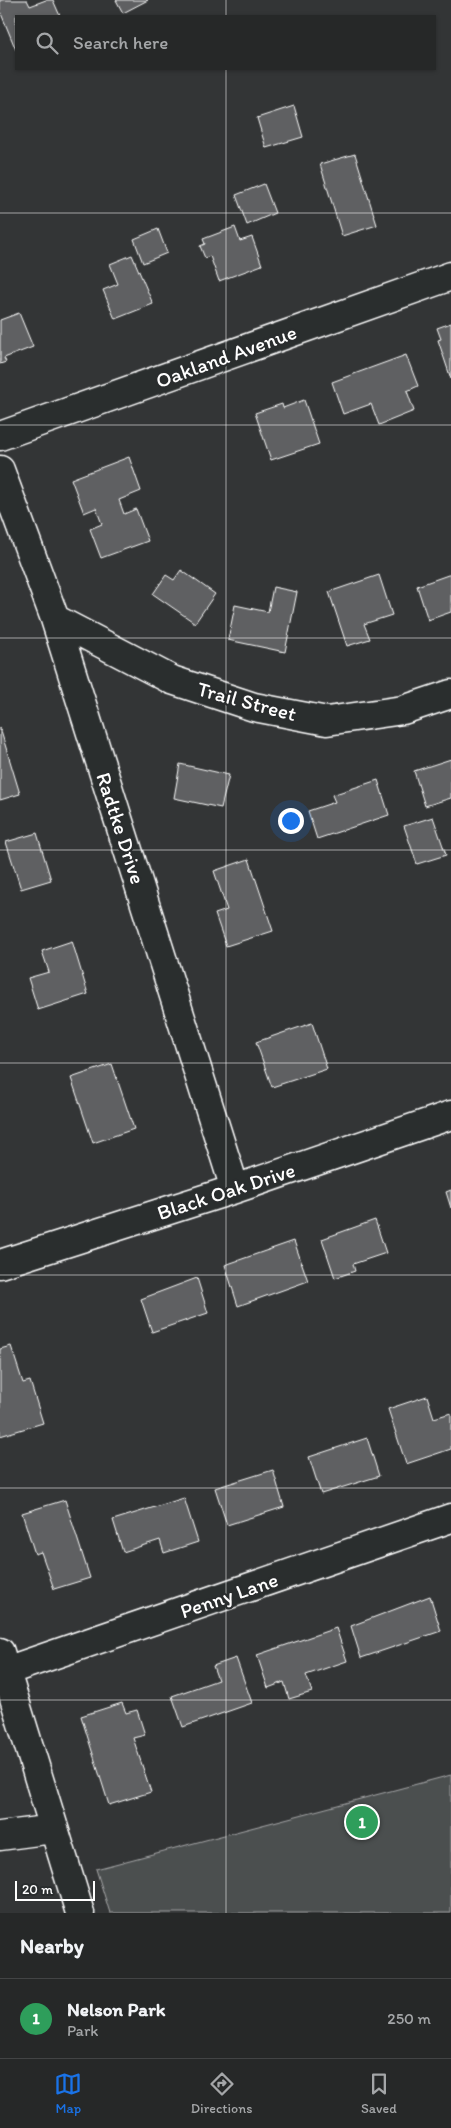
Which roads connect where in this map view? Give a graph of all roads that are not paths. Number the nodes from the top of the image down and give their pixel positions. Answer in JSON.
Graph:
{"nodes":[{"id":1,"x":451,"y":276,"type":"edge"},
{"id":2,"x":0,"y":436,"type":"edge"},
{"id":3,"x":0,"y":470,"type":"edge"},
{"id":4,"x":55,"y":619,"type":"junction"},
{"id":5,"x":451,"y":694,"type":"edge"},
{"id":6,"x":451,"y":1115,"type":"edge"},
{"id":7,"x":235,"y":1189,"type":"junction"},
{"id":8,"x":0,"y":1264,"type":"edge"},
{"id":9,"x":451,"y":1518,"type":"edge"},
{"id":10,"x":3,"y":1662,"type":"edge"},
{"id":11,"x":53,"y":1829,"type":"junction"},
{"id":12,"x":0,"y":1836,"type":"edge"},
{"id":13,"x":80,"y":1913,"type":"edge"}],
"edges":[{"from":1,"to":2,"type":"street","name":"Oakland Avenue"},
{"from":3,"to":4,"type":"street","name":"Radtke Drive"},
{"from":4,"to":5,"type":"street","name":"Trail Street"},
{"from":4,"to":7,"type":"street","name":"Radtke Drive"},
{"from":6,"to":7,"type":"street","name":"Black Oak Drive"},
{"from":7,"to":8,"type":"street","name":"Black Oak Drive"},
{"from":9,"to":10,"type":"street","name":"Penny Lane"},
{"from":10,"to":11,"type":"street"},
{"from":11,"to":12,"type":"street"},
{"from":11,"to":13,"type":"street"}]}
